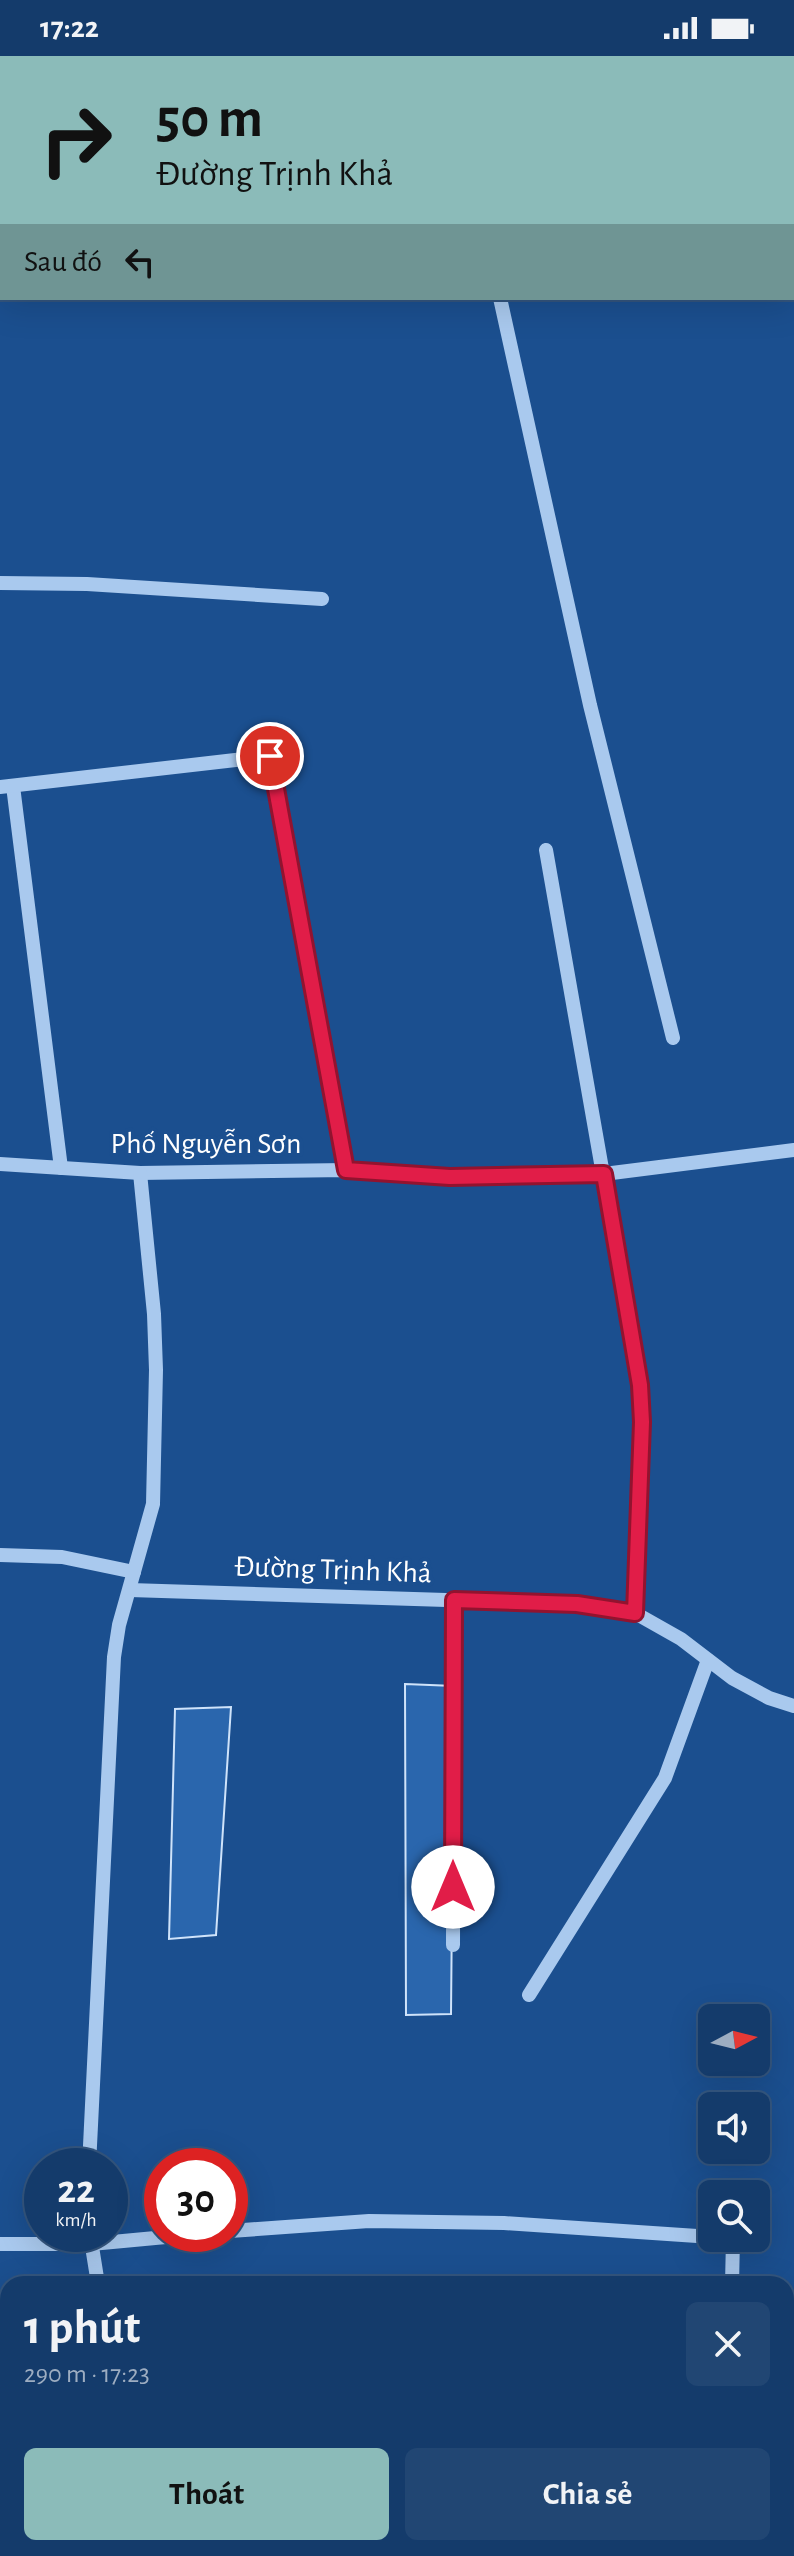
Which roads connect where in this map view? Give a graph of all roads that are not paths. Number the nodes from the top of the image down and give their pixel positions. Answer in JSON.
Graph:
{"nodes":[{"id":1,"x":500,"y":300,"type":"edge"},
{"id":2,"x":0,"y":583,"type":"edge"},
{"id":3,"x":322,"y":599,"type":"dead end"},
{"id":4,"x":7,"y":787,"type":"edge"},
{"id":5,"x":546,"y":850,"type":"dead end"},
{"id":6,"x":673,"y":1038,"type":"dead end"},
{"id":7,"x":794,"y":1150,"type":"edge"},
{"id":8,"x":0,"y":1164,"type":"edge"},
{"id":9,"x":61,"y":1168,"type":"junction"},
{"id":10,"x":346,"y":1170,"type":"junction"},
{"id":11,"x":140,"y":1173,"type":"junction"},
{"id":12,"x":604,"y":1174,"type":"junction"},
{"id":13,"x":0,"y":1555,"type":"edge"},
{"id":14,"x":134,"y":1572,"type":"junction"},
{"id":15,"x":130,"y":1590,"type":"junction"},
{"id":16,"x":454,"y":1600,"type":"junction"},
{"id":17,"x":635,"y":1613,"type":"junction"},
{"id":18,"x":708,"y":1660,"type":"junction"},
{"id":19,"x":794,"y":1706,"type":"edge"},
{"id":20,"x":453,"y":1945,"type":"dead end"},
{"id":21,"x":529,"y":1995,"type":"dead end"},
{"id":22,"x":90,"y":2148,"type":"edge"},
{"id":23,"x":248,"y":2230,"type":"edge"},
{"id":24,"x":698,"y":2236,"type":"edge"},
{"id":25,"x":24,"y":2243,"type":"edge"},
{"id":26,"x":0,"y":2244,"type":"edge"},
{"id":27,"x":92,"y":2252,"type":"edge"},
{"id":28,"x":733,"y":2252,"type":"edge"},
{"id":29,"x":97,"y":2276,"type":"edge"},
{"id":30,"x":732,"y":2276,"type":"edge"}],
"edges":[{"from":1,"to":6,"type":"street"},
{"from":2,"to":3,"type":"street"},
{"from":4,"to":9,"type":"street"},
{"from":4,"to":10,"type":"street"},
{"from":5,"to":12,"type":"street"},
{"from":7,"to":12,"type":"street","name":"Phố Nguyễn Sơn"},
{"from":8,"to":9,"type":"street","name":"Phố Nguyễn Sơn"},
{"from":9,"to":11,"type":"street","name":"Phố Nguyễn Sơn"},
{"from":10,"to":11,"type":"street","name":"Phố Nguyễn Sơn"},
{"from":10,"to":12,"type":"street","name":"Phố Nguyễn Sơn"},
{"from":11,"to":14,"type":"street"},
{"from":12,"to":17,"type":"street"},
{"from":13,"to":14,"type":"street"},
{"from":14,"to":15,"type":"street"},
{"from":15,"to":16,"type":"street","name":"Đường Trịnh Khả"},
{"from":15,"to":22,"type":"street"},
{"from":16,"to":17,"type":"street","name":"Đường Trịnh Khả"},
{"from":16,"to":20,"type":"street"},
{"from":17,"to":18,"type":"street","name":"Đường Trịnh Khả"},
{"from":18,"to":19,"type":"street","name":"Đường Trịnh Khả"},
{"from":18,"to":21,"type":"street"},
{"from":23,"to":24,"type":"street"},
{"from":25,"to":26,"type":"street"},
{"from":27,"to":29,"type":"street"},
{"from":28,"to":30,"type":"street"}]}
